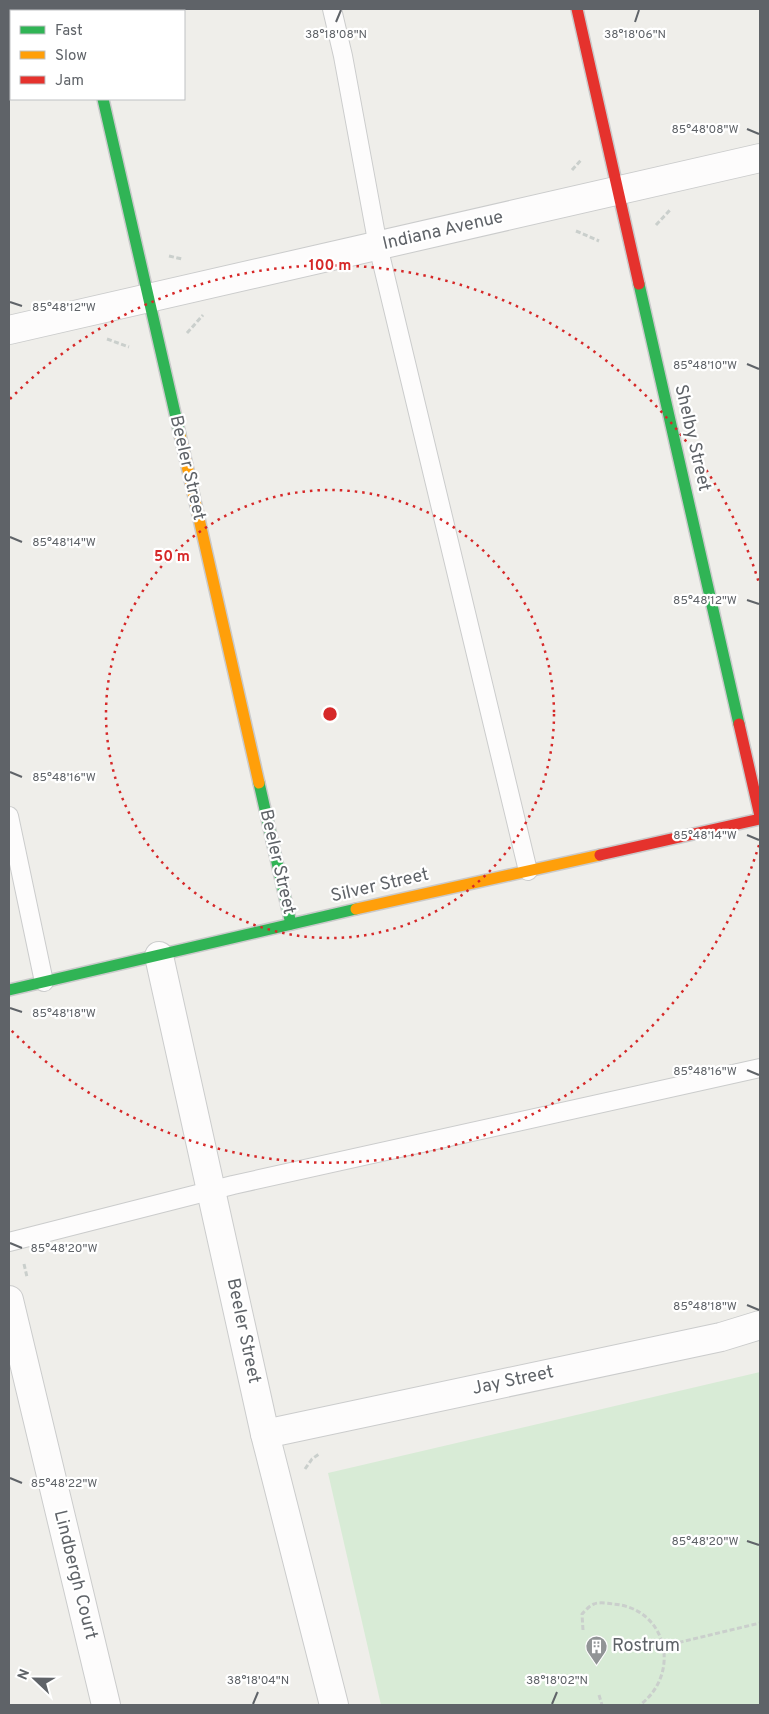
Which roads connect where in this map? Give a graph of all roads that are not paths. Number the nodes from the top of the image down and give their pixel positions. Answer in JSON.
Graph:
{"nodes":[{"id":1,"x":332,"y":9,"type":"edge"},
{"id":2,"x":577,"y":9,"type":"edge"},
{"id":3,"x":103,"y":100,"type":"edge"},
{"id":4,"x":760,"y":158,"type":"edge"},
{"id":5,"x":618,"y":190,"type":"junction"},
{"id":6,"x":378,"y":246,"type":"junction"},
{"id":7,"x":148,"y":299,"type":"junction"},
{"id":8,"x":9,"y":330,"type":"edge"},
{"id":9,"x":9,"y":816,"type":"edge"},
{"id":10,"x":760,"y":817,"type":"edge"},
{"id":11,"x":528,"y":870,"type":"junction"},
{"id":12,"x":291,"y":924,"type":"junction"},
{"id":13,"x":159,"y":956,"type":"junction"},
{"id":14,"x":44,"y":982,"type":"junction"},
{"id":15,"x":9,"y":990,"type":"edge"},
{"id":16,"x":760,"y":1068,"type":"edge"},
{"id":17,"x":212,"y":1191,"type":"junction"},
{"id":18,"x":9,"y":1242,"type":"edge"},
{"id":19,"x":9,"y":1300,"type":"edge"},
{"id":20,"x":760,"y":1326,"type":"edge"},
{"id":21,"x":265,"y":1434,"type":"junction"},
{"id":22,"x":106,"y":1705,"type":"edge"},
{"id":23,"x":334,"y":1705,"type":"edge"}],
"edges":[{"from":1,"to":6,"type":"lane"},
{"from":2,"to":5,"type":"street","name":"Shelby Street"},
{"from":3,"to":7,"type":"street","name":"Beeler Street"},
{"from":4,"to":5,"type":"street","name":"Indiana Avenue"},
{"from":5,"to":6,"type":"street","name":"Indiana Avenue"},
{"from":5,"to":10,"type":"street","name":"Shelby Street"},
{"from":6,"to":7,"type":"street","name":"Indiana Avenue"},
{"from":6,"to":11,"type":"lane"},
{"from":7,"to":8,"type":"street","name":"Indiana Avenue"},
{"from":7,"to":12,"type":"street","name":"Beeler Street"},
{"from":9,"to":14,"type":"lane"},
{"from":10,"to":11,"type":"street","name":"Silver Street"},
{"from":11,"to":12,"type":"street","name":"Silver Street"},
{"from":12,"to":13,"type":"street","name":"Silver Street"},
{"from":13,"to":14,"type":"street","name":"Silver Street"},
{"from":13,"to":17,"type":"street","name":"Beeler Street"},
{"from":14,"to":15,"type":"street","name":"Silver Street"},
{"from":16,"to":17,"type":"lane"},
{"from":17,"to":18,"type":"lane"},
{"from":17,"to":21,"type":"street","name":"Beeler Street"},
{"from":19,"to":22,"type":"street","name":"Lindbergh Court"},
{"from":20,"to":21,"type":"street","name":"Jay Street"},
{"from":21,"to":23,"type":"street","name":"Beeler Street"}]}
